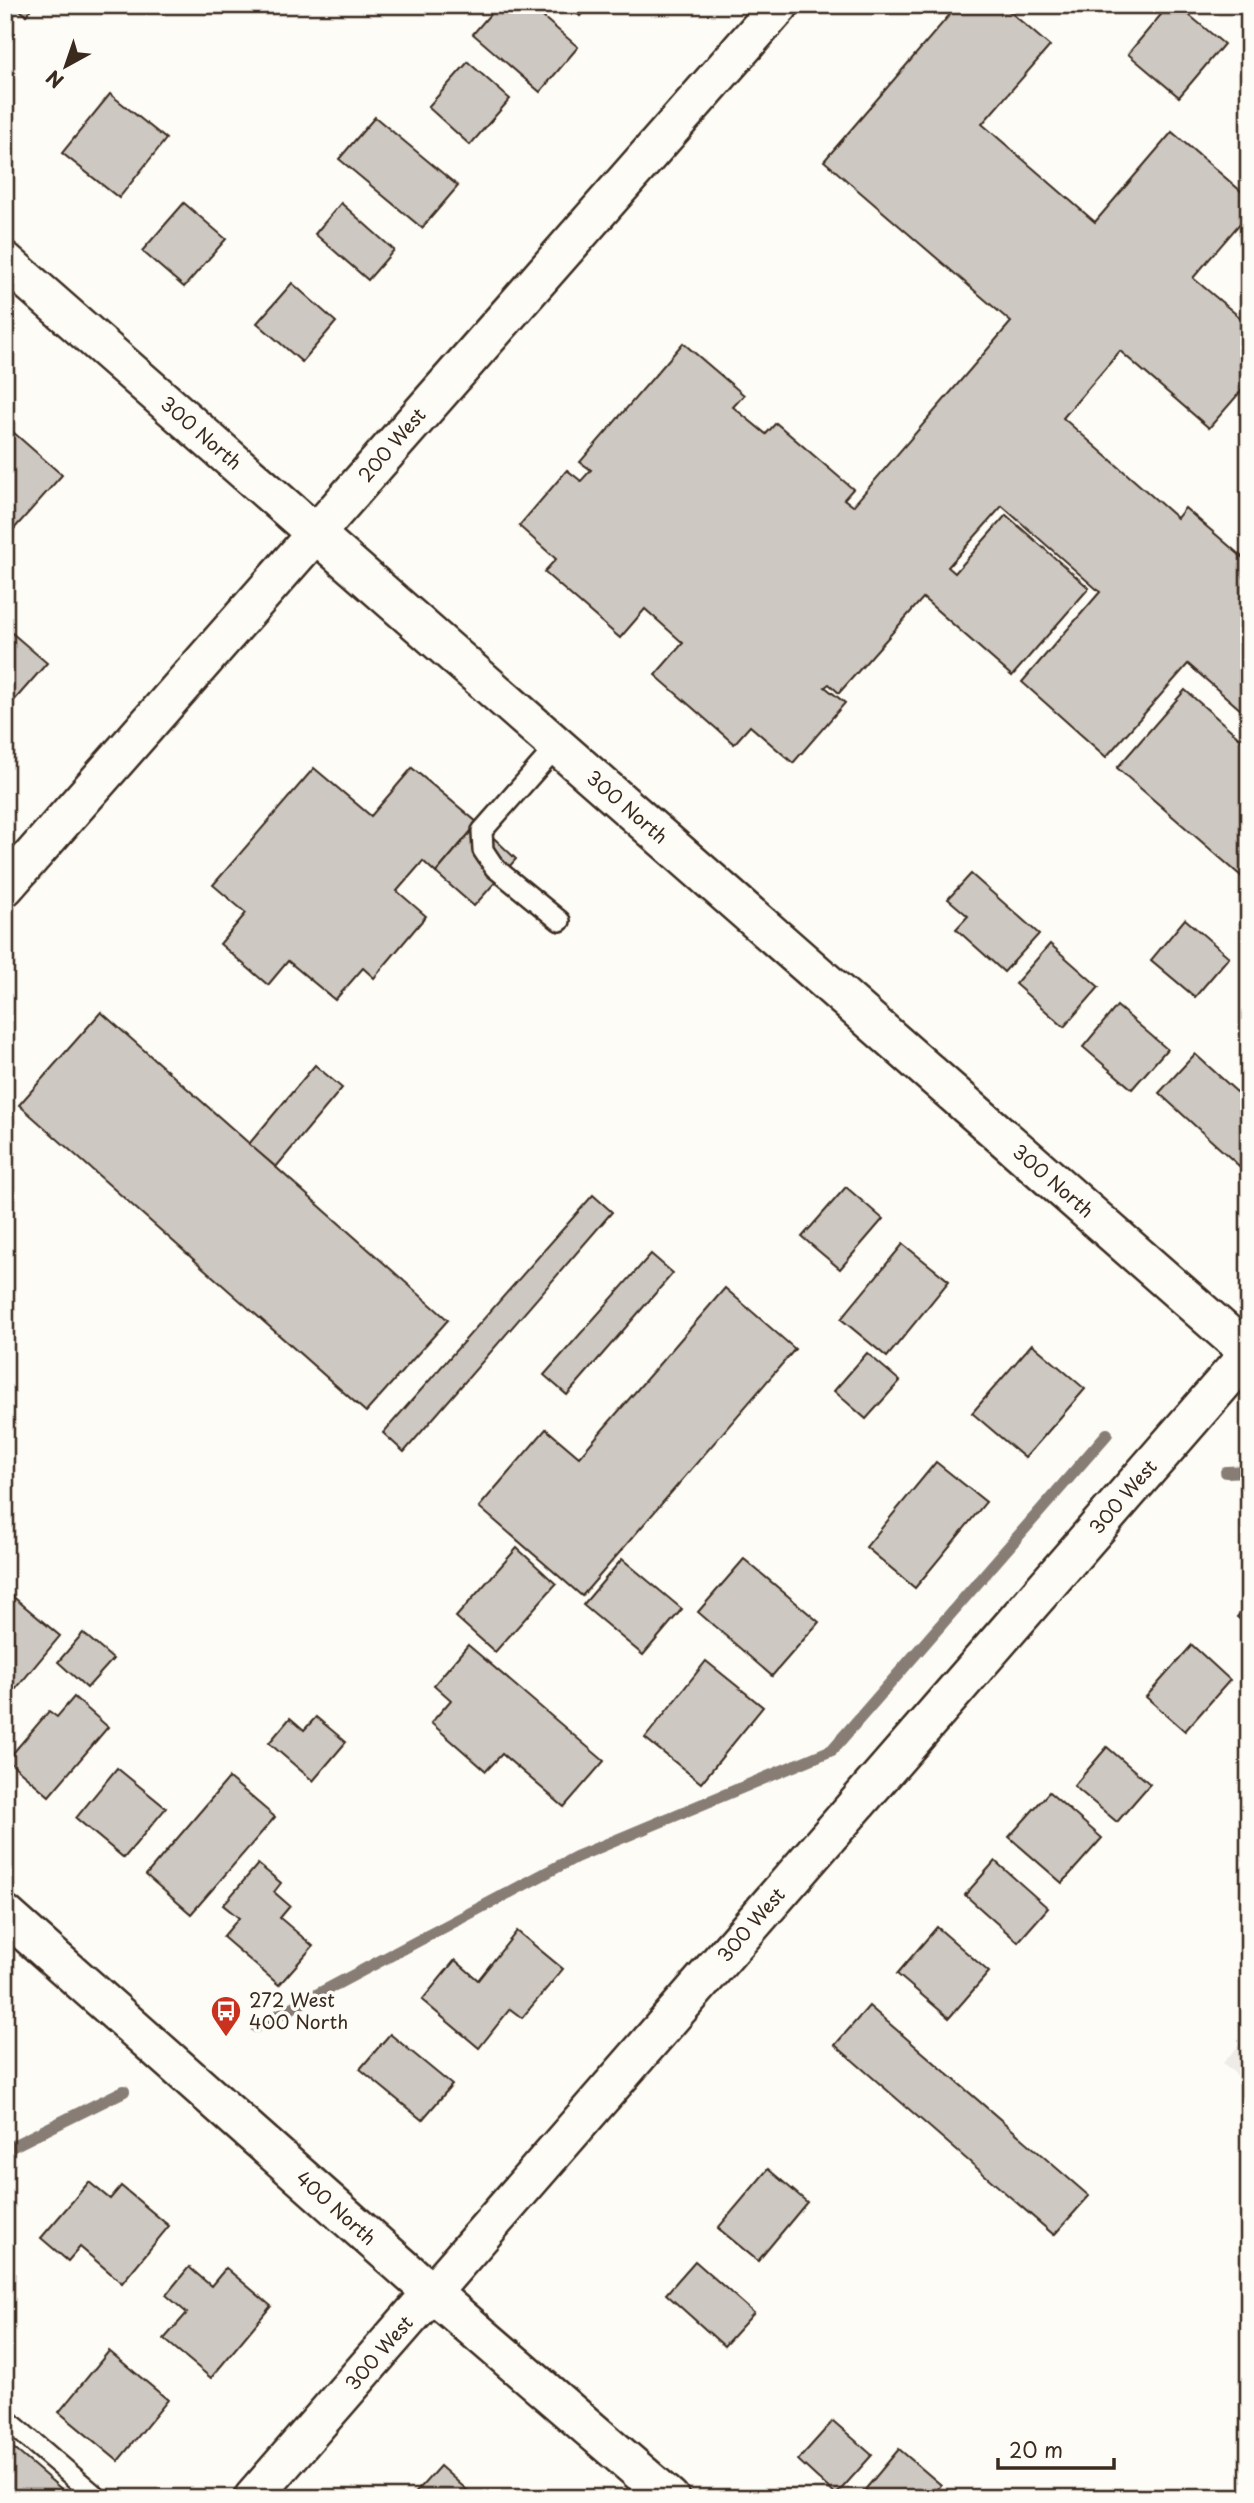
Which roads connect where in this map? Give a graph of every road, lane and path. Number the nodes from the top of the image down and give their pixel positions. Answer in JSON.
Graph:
{"nodes":[{"id":1,"x":780,"y":5,"type":"edge"},
{"id":2,"x":5,"y":261,"type":"edge"},
{"id":3,"x":314,"y":533,"type":"junction"},
{"id":4,"x":557,"y":746,"type":"junction"},
{"id":5,"x":5,"y":887,"type":"edge"},
{"id":6,"x":560,"y":921,"type":"dead end"},
{"id":7,"x":1249,"y":1353,"type":"edge"},
{"id":8,"x":5,"y":1914,"type":"edge"},
{"id":9,"x":432,"y":2293,"type":"junction"},
{"id":10,"x":5,"y":2418,"type":"edge"},
{"id":11,"x":98,"y":2498,"type":"edge"},
{"id":12,"x":253,"y":2498,"type":"edge"},
{"id":13,"x":670,"y":2498,"type":"edge"}],
"edges":[{"from":1,"to":3,"type":"street","name":"200 West"},
{"from":2,"to":3,"type":"street","name":"300 North"},
{"from":3,"to":4,"type":"street","name":"300 North"},
{"from":3,"to":5,"type":"street","name":"200 West"},
{"from":4,"to":6,"type":"lane"},
{"from":4,"to":7,"type":"street","name":"300 North"},
{"from":7,"to":9,"type":"street","name":"300 West"},
{"from":8,"to":9,"type":"street","name":"400 North"},
{"from":9,"to":12,"type":"street","name":"300 West"},
{"from":9,"to":13,"type":"street","name":"400 North"},
{"from":10,"to":11,"type":"lane"}]}
